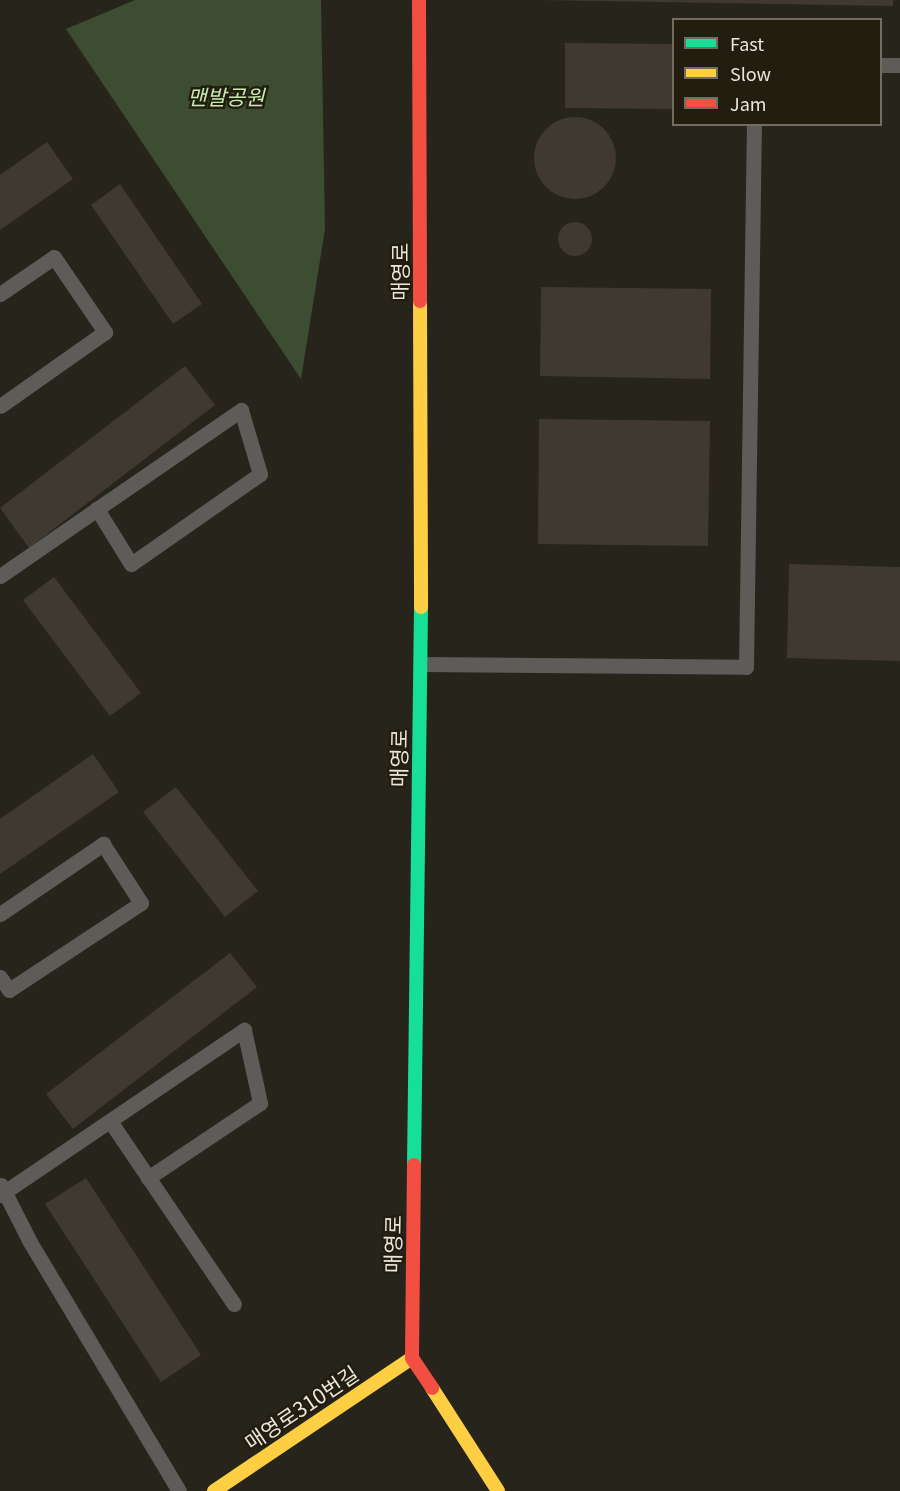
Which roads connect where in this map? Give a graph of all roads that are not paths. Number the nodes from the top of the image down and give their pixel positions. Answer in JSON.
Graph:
{"nodes":[{"id":1,"x":419,"y":0,"type":"edge"},
{"id":2,"x":882,"y":64,"type":"edge"},
{"id":3,"x":900,"y":65,"type":"edge"},
{"id":4,"x":754,"y":126,"type":"edge"},
{"id":5,"x":0,"y":294,"type":"edge"},
{"id":6,"x":0,"y":406,"type":"edge"},
{"id":7,"x":97,"y":509,"type":"junction"},
{"id":8,"x":0,"y":576,"type":"edge"},
{"id":9,"x":421,"y":664,"type":"junction"},
{"id":10,"x":0,"y":914,"type":"edge"},
{"id":11,"x":0,"y":977,"type":"edge"},
{"id":12,"x":110,"y":1121,"type":"junction"},
{"id":13,"x":148,"y":1178,"type":"junction"},
{"id":14,"x":2,"y":1190,"type":"edge"},
{"id":15,"x":234,"y":1304,"type":"dead end"},
{"id":16,"x":412,"y":1358,"type":"junction"},
{"id":17,"x":179,"y":1491,"type":"edge"},
{"id":18,"x":214,"y":1491,"type":"edge"},
{"id":19,"x":498,"y":1491,"type":"edge"}],
"edges":[{"from":1,"to":9,"type":"street","name":"매영로"},
{"from":2,"to":3,"type":"lane"},
{"from":4,"to":9,"type":"lane"},
{"from":5,"to":6,"type":"lane"},
{"from":7,"to":7,"type":"lane"},
{"from":7,"to":8,"type":"lane"},
{"from":9,"to":16,"type":"street","name":"매영로"},
{"from":10,"to":11,"type":"lane"},
{"from":12,"to":13,"type":"lane"},
{"from":12,"to":13,"type":"lane"},
{"from":12,"to":14,"type":"lane"},
{"from":13,"to":15,"type":"lane"},
{"from":14,"to":17,"type":"lane"},
{"from":16,"to":18,"type":"street","name":"매영로310번길"},
{"from":16,"to":19,"type":"street"}]}
